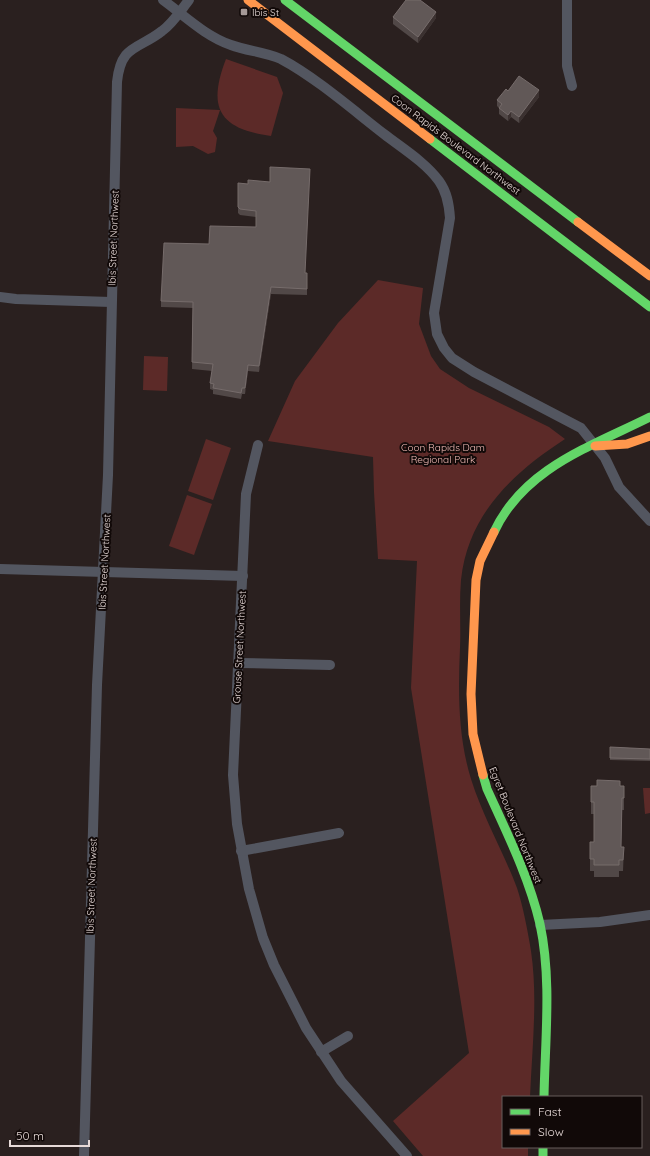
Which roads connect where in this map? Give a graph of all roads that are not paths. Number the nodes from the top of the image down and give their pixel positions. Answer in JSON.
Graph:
{"nodes":[{"id":1,"x":163,"y":0,"type":"edge"},
{"id":2,"x":189,"y":0,"type":"edge"},
{"id":3,"x":248,"y":0,"type":"edge"},
{"id":4,"x":285,"y":0,"type":"edge"},
{"id":5,"x":567,"y":0,"type":"edge"},
{"id":6,"x":179,"y":12,"type":"junction"},
{"id":7,"x":572,"y":86,"type":"dead end"},
{"id":8,"x":650,"y":276,"type":"edge"},
{"id":9,"x":0,"y":297,"type":"edge"},
{"id":10,"x":111,"y":302,"type":"junction"},
{"id":11,"x":650,"y":307,"type":"edge"},
{"id":12,"x":650,"y":417,"type":"edge"},
{"id":13,"x":650,"y":436,"type":"edge"},
{"id":14,"x":258,"y":445,"type":"dead end"},
{"id":15,"x":594,"y":446,"type":"junction"},
{"id":16,"x":650,"y":521,"type":"edge"},
{"id":17,"x":0,"y":569,"type":"edge"},
{"id":18,"x":104,"y":572,"type":"junction"},
{"id":19,"x":243,"y":576,"type":"junction"},
{"id":20,"x":239,"y":663,"type":"junction"},
{"id":21,"x":330,"y":665,"type":"dead end"},
{"id":22,"x":339,"y":833,"type":"dead end"},
{"id":23,"x":241,"y":851,"type":"junction"},
{"id":24,"x":650,"y":914,"type":"edge"},
{"id":25,"x":540,"y":926,"type":"junction"},
{"id":26,"x":348,"y":1036,"type":"dead end"},
{"id":27,"x":321,"y":1052,"type":"junction"},
{"id":28,"x":544,"y":1096,"type":"edge"},
{"id":29,"x":84,"y":1156,"type":"edge"},
{"id":30,"x":407,"y":1156,"type":"edge"}],
"edges":[{"from":1,"to":6,"type":"street"},
{"from":2,"to":6,"type":"street","name":"Ibis Street Northwest"},
{"from":3,"to":11,"type":"main road","name":"Coon Rapids Boulevard Northwest"},
{"from":4,"to":8,"type":"main road","name":"Coon Rapids Boulevard Northwest"},
{"from":5,"to":7,"type":"street"},
{"from":6,"to":10,"type":"street","name":"Ibis Street Northwest"},
{"from":6,"to":15,"type":"street"},
{"from":9,"to":10,"type":"street"},
{"from":10,"to":18,"type":"street","name":"Ibis Street Northwest"},
{"from":12,"to":15,"type":"main road","name":"Egret Boulevard Northwest"},
{"from":13,"to":15,"type":"main road","name":"Egret Boulevard Northwest"},
{"from":14,"to":19,"type":"street","name":"Grouse Street Northwest"},
{"from":15,"to":16,"type":"street"},
{"from":15,"to":25,"type":"main road","name":"Egret Boulevard Northwest"},
{"from":17,"to":18,"type":"street"},
{"from":18,"to":19,"type":"street"},
{"from":18,"to":29,"type":"street","name":"Ibis Street Northwest"},
{"from":19,"to":20,"type":"street","name":"Grouse Street Northwest"},
{"from":20,"to":21,"type":"street"},
{"from":20,"to":23,"type":"street","name":"Grouse Street Northwest"},
{"from":22,"to":23,"type":"street"},
{"from":23,"to":27,"type":"street","name":"Grouse Street Northwest"},
{"from":24,"to":25,"type":"street"},
{"from":25,"to":28,"type":"main road","name":"Egret Boulevard Northwest"},
{"from":26,"to":27,"type":"street"},
{"from":27,"to":30,"type":"street","name":"Grouse Street Northwest"}]}
